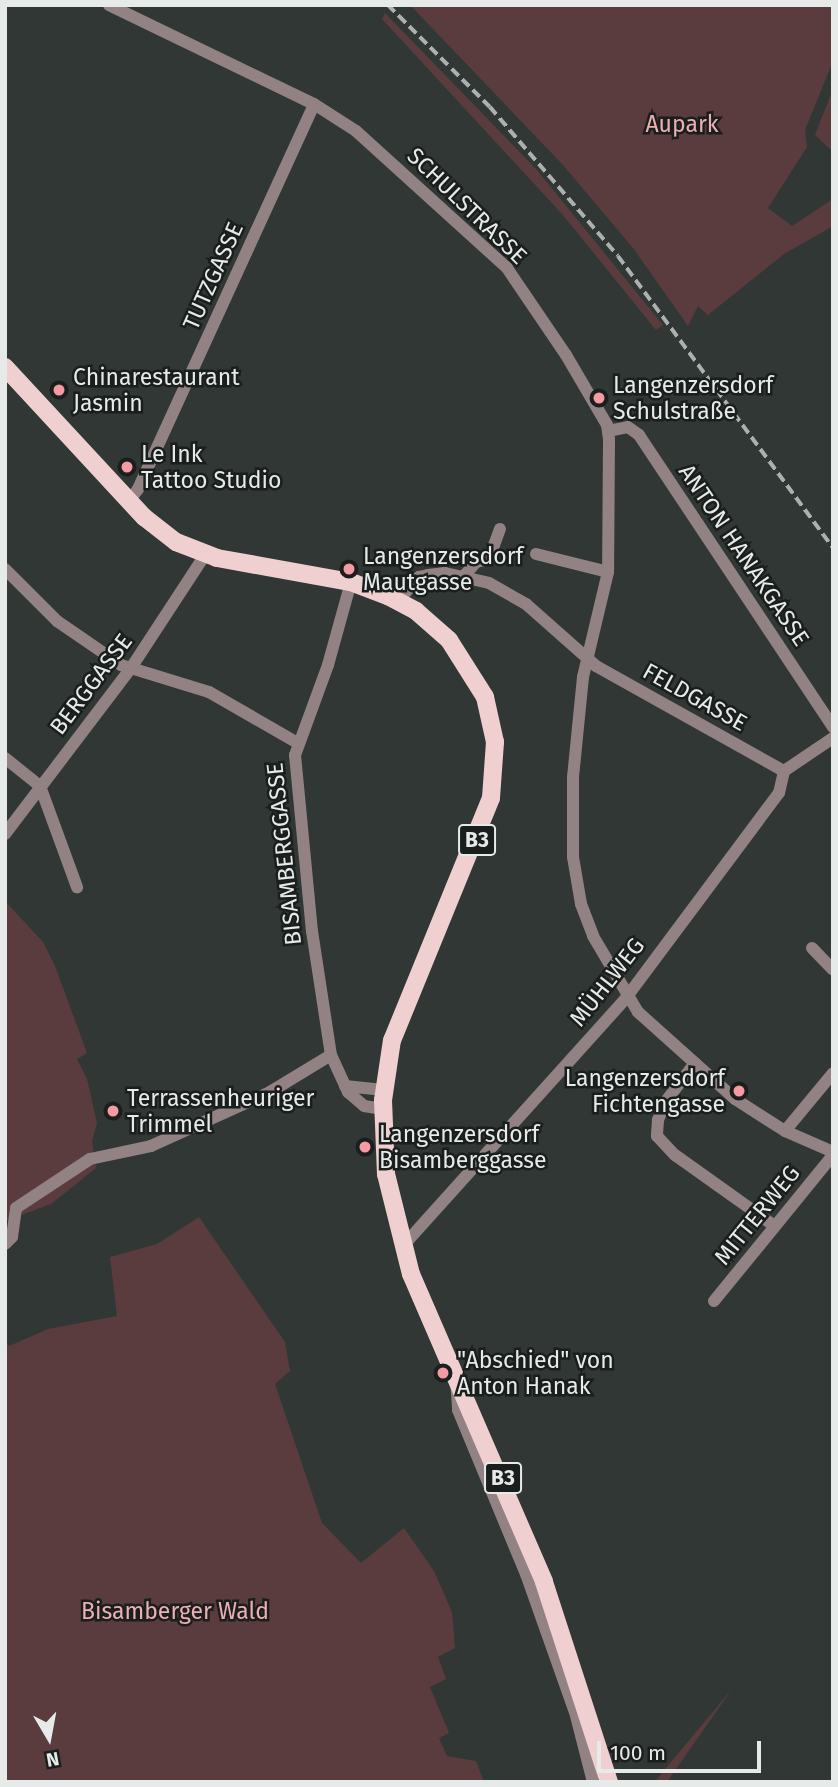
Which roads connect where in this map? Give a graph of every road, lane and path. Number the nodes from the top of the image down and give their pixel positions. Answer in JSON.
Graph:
{"nodes":[{"id":1,"x":109,"y":5,"type":"edge"},
{"id":2,"x":314,"y":104,"type":"junction"},
{"id":3,"x":5,"y":367,"type":"edge"},
{"id":4,"x":608,"y":431,"type":"junction"},
{"id":5,"x":129,"y":501,"type":"junction"},
{"id":6,"x":500,"y":529,"type":"dead end"},
{"id":7,"x":536,"y":554,"type":"dead end"},
{"id":8,"x":205,"y":555,"type":"junction"},
{"id":9,"x":5,"y":569,"type":"edge"},
{"id":10,"x":608,"y":572,"type":"junction"},
{"id":11,"x":464,"y":576,"type":"junction"},
{"id":12,"x":351,"y":582,"type":"junction"},
{"id":13,"x":398,"y":601,"type":"junction"},
{"id":14,"x":587,"y":659,"type":"junction"},
{"id":15,"x":131,"y":668,"type":"junction"},
{"id":16,"x":833,"y":727,"type":"edge"},
{"id":17,"x":833,"y":738,"type":"edge"},
{"id":18,"x":296,"y":742,"type":"junction"},
{"id":19,"x":5,"y":758,"type":"edge"},
{"id":20,"x":784,"y":771,"type":"junction"},
{"id":21,"x":40,"y":786,"type":"junction"},
{"id":22,"x":5,"y":834,"type":"edge"},
{"id":23,"x":77,"y":887,"type":"dead end"},
{"id":24,"x":812,"y":948,"type":"dead end"},
{"id":25,"x":833,"y":970,"type":"edge"},
{"id":26,"x":626,"y":998,"type":"junction"},
{"id":27,"x":331,"y":1055,"type":"junction"},
{"id":28,"x":695,"y":1063,"type":"junction"},
{"id":29,"x":833,"y":1073,"type":"edge"},
{"id":30,"x":345,"y":1086,"type":"junction"},
{"id":31,"x":384,"y":1090,"type":"junction"},
{"id":32,"x":383,"y":1108,"type":"junction"},
{"id":33,"x":785,"y":1131,"type":"junction"},
{"id":34,"x":833,"y":1153,"type":"edge"},
{"id":35,"x":774,"y":1225,"type":"junction"},
{"id":36,"x":5,"y":1244,"type":"edge"},
{"id":37,"x":402,"y":1247,"type":"junction"},
{"id":38,"x":714,"y":1301,"type":"dead end"},
{"id":39,"x":457,"y":1375,"type":"junction"},
{"id":40,"x":593,"y":1782,"type":"edge"},
{"id":41,"x":609,"y":1782,"type":"edge"}],
"edges":[{"from":1,"to":2,"type":"street","name":"SCHULSTRASSE"},
{"from":2,"to":4,"type":"street","name":"SCHULSTRASSE"},
{"from":2,"to":5,"type":"street","name":"TUTZGASSE"},
{"from":3,"to":5,"type":"main road","number":"B3"},
{"from":4,"to":10,"type":"street","name":"SCHULSTRASSE"},
{"from":4,"to":16,"type":"street","name":"ANTON HANAKGASSE"},
{"from":5,"to":8,"type":"main road","number":"B3"},
{"from":6,"to":11,"type":"street"},
{"from":7,"to":10,"type":"street"},
{"from":8,"to":12,"type":"main road","number":"B3"},
{"from":8,"to":15,"type":"street","name":"BERGGASSE"},
{"from":9,"to":15,"type":"street"},
{"from":10,"to":14,"type":"street","name":"SCHULSTRASSE"},
{"from":11,"to":13,"type":"street"},
{"from":11,"to":14,"type":"street","name":"FELDGASSE"},
{"from":12,"to":13,"type":"main road","number":"B3"},
{"from":12,"to":18,"type":"street","name":"BISAMBERGGASSE"},
{"from":13,"to":31,"type":"main road","number":"B3"},
{"from":14,"to":20,"type":"street","name":"FELDGASSE"},
{"from":14,"to":26,"type":"street","name":"SCHULSTRASSE"},
{"from":15,"to":18,"type":"street"},
{"from":15,"to":21,"type":"street","name":"BERGGASSE"},
{"from":17,"to":20,"type":"street"},
{"from":18,"to":27,"type":"street","name":"BISAMBERGGASSE"},
{"from":19,"to":21,"type":"street"},
{"from":20,"to":26,"type":"street","name":"MÜHLWEG"},
{"from":21,"to":22,"type":"street","name":"BERGGASSE"},
{"from":21,"to":23,"type":"street"},
{"from":24,"to":25,"type":"street"},
{"from":26,"to":28,"type":"street","name":"SCHULSTRASSE"},
{"from":26,"to":37,"type":"street","name":"MÜHLWEG"},
{"from":27,"to":30,"type":"street","name":"BISAMBERGGASSE"},
{"from":27,"to":36,"type":"street"},
{"from":28,"to":33,"type":"street","name":"SCHULSTRASSE"},
{"from":28,"to":35,"type":"street"},
{"from":29,"to":33,"type":"street"},
{"from":30,"to":31,"type":"street"},
{"from":30,"to":32,"type":"street","name":"BISAMBERGGASSE"},
{"from":31,"to":32,"type":"main road","number":"B3"},
{"from":32,"to":37,"type":"main road","number":"B3"},
{"from":33,"to":34,"type":"street","name":"SCHULSTRASSE"},
{"from":34,"to":35,"type":"street","name":"MITTERWEG"},
{"from":35,"to":38,"type":"street","name":"MITTERWEG"},
{"from":37,"to":39,"type":"main road","number":"B3"},
{"from":39,"to":40,"type":"street"},
{"from":39,"to":41,"type":"main road","number":"B3"}]}
